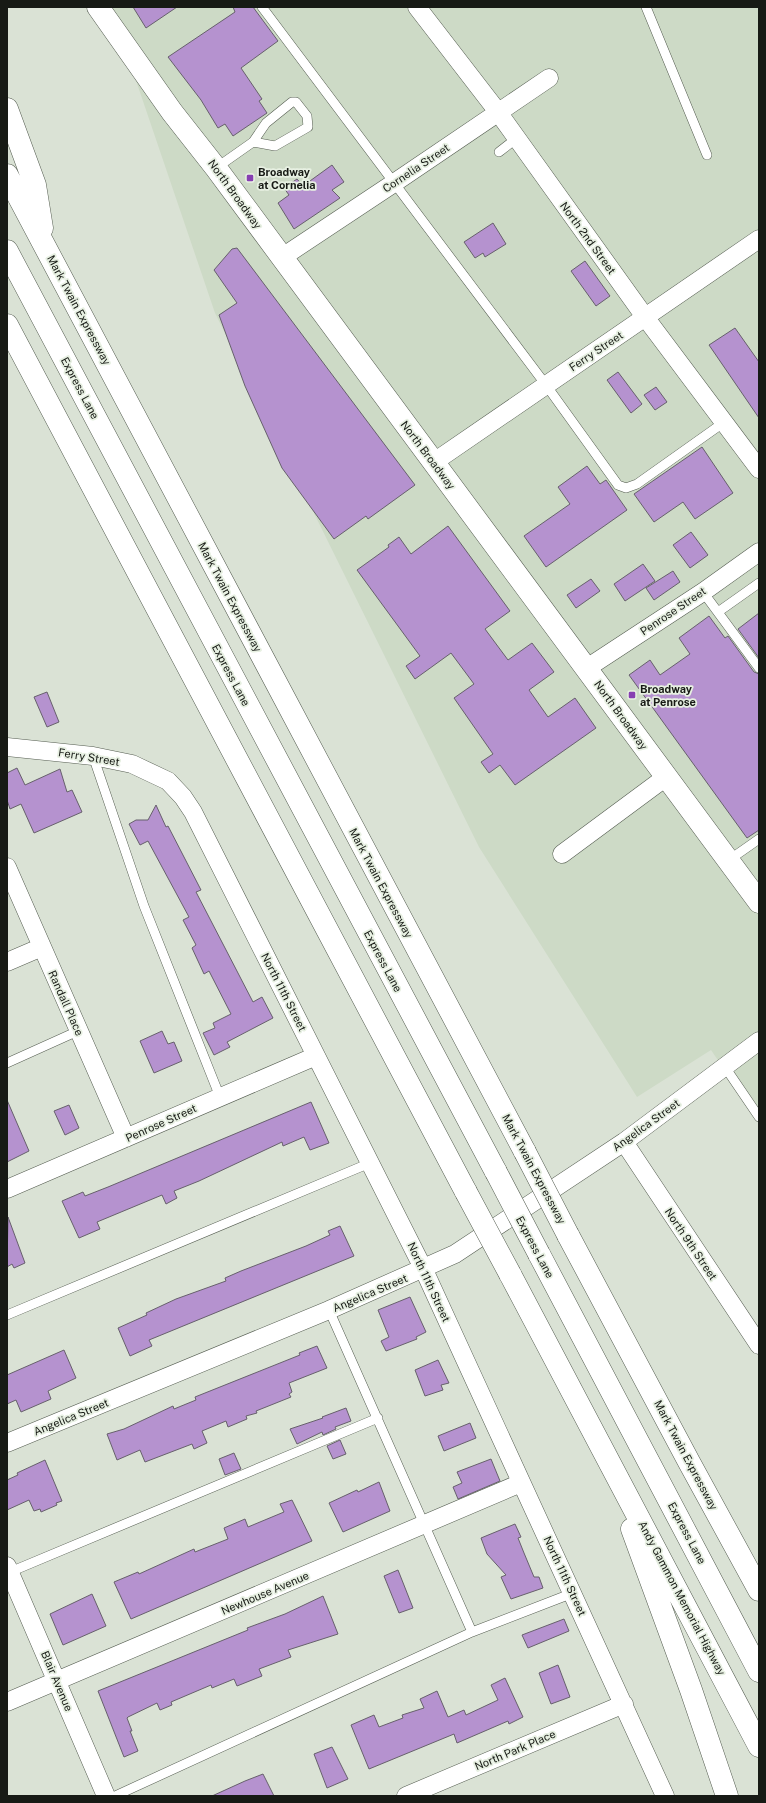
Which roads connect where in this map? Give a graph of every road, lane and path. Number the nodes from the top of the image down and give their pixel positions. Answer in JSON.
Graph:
{"nodes":[{"id":1,"x":98,"y":7,"type":"edge"},
{"id":2,"x":262,"y":7,"type":"edge"},
{"id":3,"x":417,"y":7,"type":"edge"},
{"id":4,"x":646,"y":7,"type":"edge"},
{"id":5,"x":549,"y":78,"type":"dead end"},
{"id":6,"x":7,"y":109,"type":"edge"},
{"id":7,"x":498,"y":112,"type":"junction"},
{"id":8,"x":517,"y":138,"type":"junction"},
{"id":9,"x":253,"y":142,"type":"junction"},
{"id":10,"x":499,"y":152,"type":"dead end"},
{"id":11,"x":707,"y":154,"type":"dead end"},
{"id":12,"x":216,"y":168,"type":"junction"},
{"id":13,"x":7,"y":175,"type":"edge"},
{"id":14,"x":394,"y":183,"type":"junction"},
{"id":15,"x":759,"y":239,"type":"edge"},
{"id":16,"x":45,"y":247,"type":"junction"},
{"id":17,"x":7,"y":251,"type":"edge"},
{"id":18,"x":281,"y":258,"type":"junction"},
{"id":19,"x":645,"y":317,"type":"junction"},
{"id":20,"x":7,"y":325,"type":"edge"},
{"id":21,"x":546,"y":385,"type":"junction"},
{"id":22,"x":723,"y":423,"type":"junction"},
{"id":23,"x":434,"y":462,"type":"junction"},
{"id":24,"x":759,"y":469,"type":"edge"},
{"id":25,"x":759,"y":552,"type":"edge"},
{"id":26,"x":759,"y":583,"type":"edge"},
{"id":27,"x":703,"y":592,"type":"junction"},
{"id":28,"x":718,"y":612,"type":"junction"},
{"id":29,"x":587,"y":668,"type":"junction"},
{"id":30,"x":759,"y":668,"type":"edge"},
{"id":31,"x":7,"y":747,"type":"edge"},
{"id":32,"x":93,"y":756,"type":"junction"},
{"id":33,"x":666,"y":777,"type":"junction"},
{"id":34,"x":168,"y":781,"type":"joint"},
{"id":35,"x":759,"y":839,"type":"edge"},
{"id":36,"x":562,"y":854,"type":"dead end"},
{"id":37,"x":729,"y":860,"type":"junction"},
{"id":38,"x":7,"y":867,"type":"edge"},
{"id":39,"x":759,"y":902,"type":"edge"},
{"id":40,"x":42,"y":947,"type":"junction"},
{"id":41,"x":7,"y":962,"type":"edge"},
{"id":42,"x":78,"y":1031,"type":"junction"},
{"id":43,"x":759,"y":1041,"type":"edge"},
{"id":44,"x":316,"y":1056,"type":"junction"},
{"id":45,"x":7,"y":1063,"type":"edge"},
{"id":46,"x":725,"y":1067,"type":"junction"},
{"id":47,"x":220,"y":1097,"type":"junction"},
{"id":48,"x":759,"y":1118,"type":"edge"},
{"id":49,"x":126,"y":1138,"type":"junction"},
{"id":50,"x":624,"y":1142,"type":"junction"},
{"id":51,"x":370,"y":1163,"type":"junction"},
{"id":52,"x":7,"y":1190,"type":"edge"},
{"id":53,"x":424,"y":1270,"type":"junction"},
{"id":54,"x":329,"y":1310,"type":"junction"},
{"id":55,"x":7,"y":1315,"type":"edge"},
{"id":56,"x":759,"y":1345,"type":"edge"},
{"id":57,"x":378,"y":1418,"type":"junction"},
{"id":58,"x":7,"y":1443,"type":"edge"},
{"id":59,"x":603,"y":1451,"type":"junction"},
{"id":60,"x":522,"y":1483,"type":"junction"},
{"id":61,"x":424,"y":1525,"type":"junction"},
{"id":62,"x":8,"y":1569,"type":"edge"},
{"id":63,"x":759,"y":1590,"type":"edge"},
{"id":64,"x":573,"y":1593,"type":"junction"},
{"id":65,"x":472,"y":1632,"type":"junction"},
{"id":66,"x":759,"y":1671,"type":"edge"},
{"id":67,"x":57,"y":1682,"type":"junction"},
{"id":68,"x":7,"y":1702,"type":"edge"},
{"id":69,"x":624,"y":1704,"type":"junction"},
{"id":70,"x":759,"y":1746,"type":"edge"},
{"id":71,"x":106,"y":1796,"type":"edge"},
{"id":72,"x":114,"y":1796,"type":"edge"},
{"id":73,"x":406,"y":1796,"type":"edge"},
{"id":74,"x":665,"y":1796,"type":"edge"},
{"id":75,"x":727,"y":1796,"type":"edge"}],
"edges":[{"from":1,"to":12,"type":"main road","name":"North Broadway"},
{"from":2,"to":14,"type":"lane"},
{"from":3,"to":7,"type":"street","name":"North 2nd Street"},
{"from":4,"to":11,"type":"lane"},
{"from":5,"to":7,"type":"street","name":"Cornelia Street"},
{"from":6,"to":16,"type":"main road"},
{"from":7,"to":8,"type":"street","name":"North 2nd Street"},
{"from":7,"to":14,"type":"street","name":"Cornelia Street"},
{"from":8,"to":10,"type":"lane"},
{"from":8,"to":19,"type":"street","name":"North 2nd Street"},
{"from":9,"to":9,"type":"lane"},
{"from":9,"to":12,"type":"lane"},
{"from":12,"to":18,"type":"main road","name":"North Broadway"},
{"from":13,"to":16,"type":"main road","name":"Mark Twain Expressway"},
{"from":14,"to":18,"type":"street","name":"Cornelia Street"},
{"from":14,"to":21,"type":"lane"},
{"from":15,"to":19,"type":"street","name":"Ferry Street"},
{"from":16,"to":63,"type":"main road","name":"Mark Twain Expressway","bridge":true},
{"from":17,"to":66,"type":"main road","name":"Express Lane","bridge":true},
{"from":18,"to":23,"type":"main road","name":"North Broadway"},
{"from":19,"to":21,"type":"street","name":"Ferry Street"},
{"from":19,"to":22,"type":"street","name":"North 2nd Street"},
{"from":20,"to":59,"type":"main road","bridge":true},
{"from":21,"to":22,"type":"lane"},
{"from":21,"to":23,"type":"street","name":"Ferry Street"},
{"from":22,"to":24,"type":"street","name":"North 2nd Street"},
{"from":23,"to":29,"type":"main road","name":"North Broadway"},
{"from":25,"to":27,"type":"street","name":"Penrose Street"},
{"from":26,"to":28,"type":"lane"},
{"from":27,"to":28,"type":"lane"},
{"from":27,"to":29,"type":"street","name":"Penrose Street"},
{"from":28,"to":30,"type":"lane"},
{"from":29,"to":33,"type":"main road","name":"North Broadway"},
{"from":31,"to":32,"type":"street","name":"Ferry Street"},
{"from":32,"to":34,"type":"street","name":"Ferry Street"},
{"from":32,"to":47,"type":"lane"},
{"from":33,"to":36,"type":"street"},
{"from":33,"to":37,"type":"main road","name":"North Broadway"},
{"from":34,"to":44,"type":"street","name":"North 11th Street"},
{"from":35,"to":37,"type":"lane"},
{"from":37,"to":39,"type":"main road","name":"North Broadway"},
{"from":38,"to":40,"type":"street","name":"Randall Place"},
{"from":40,"to":41,"type":"street"},
{"from":40,"to":42,"type":"street","name":"Randall Place"},
{"from":42,"to":45,"type":"lane"},
{"from":42,"to":49,"type":"street","name":"Randall Place"},
{"from":43,"to":46,"type":"street","name":"Angelica Street"},
{"from":44,"to":47,"type":"street","name":"Penrose Street"},
{"from":44,"to":51,"type":"street","name":"North 11th Street"},
{"from":46,"to":48,"type":"lane"},
{"from":46,"to":50,"type":"street","name":"Angelica Street"},
{"from":47,"to":49,"type":"street","name":"Penrose Street"},
{"from":49,"to":52,"type":"street","name":"Penrose Street"},
{"from":50,"to":53,"type":"street","name":"Angelica Street"},
{"from":50,"to":56,"type":"street","name":"North 9th Street"},
{"from":51,"to":53,"type":"street","name":"North 11th Street"},
{"from":51,"to":55,"type":"lane"},
{"from":53,"to":54,"type":"street","name":"Angelica Street"},
{"from":53,"to":60,"type":"street","name":"North 11th Street"},
{"from":54,"to":57,"type":"lane"},
{"from":54,"to":58,"type":"street","name":"Angelica Street"},
{"from":57,"to":61,"type":"lane"},
{"from":57,"to":62,"type":"lane"},
{"from":59,"to":70,"type":"main road","name":"Andy Gammon Memorial Highway"},
{"from":59,"to":75,"type":"main road"},
{"from":60,"to":61,"type":"street","name":"Newhouse Avenue"},
{"from":60,"to":64,"type":"street","name":"North 11th Street"},
{"from":61,"to":65,"type":"lane"},
{"from":61,"to":67,"type":"street","name":"Newhouse Avenue"},
{"from":62,"to":67,"type":"street","name":"Blair Avenue"},
{"from":64,"to":65,"type":"lane"},
{"from":64,"to":69,"type":"street","name":"North 11th Street"},
{"from":65,"to":72,"type":"lane"},
{"from":67,"to":68,"type":"street","name":"Newhouse Avenue"},
{"from":67,"to":71,"type":"street","name":"Blair Avenue"},
{"from":69,"to":73,"type":"street","name":"North Park Place"},
{"from":69,"to":74,"type":"street","name":"North 11th Street"}]}
